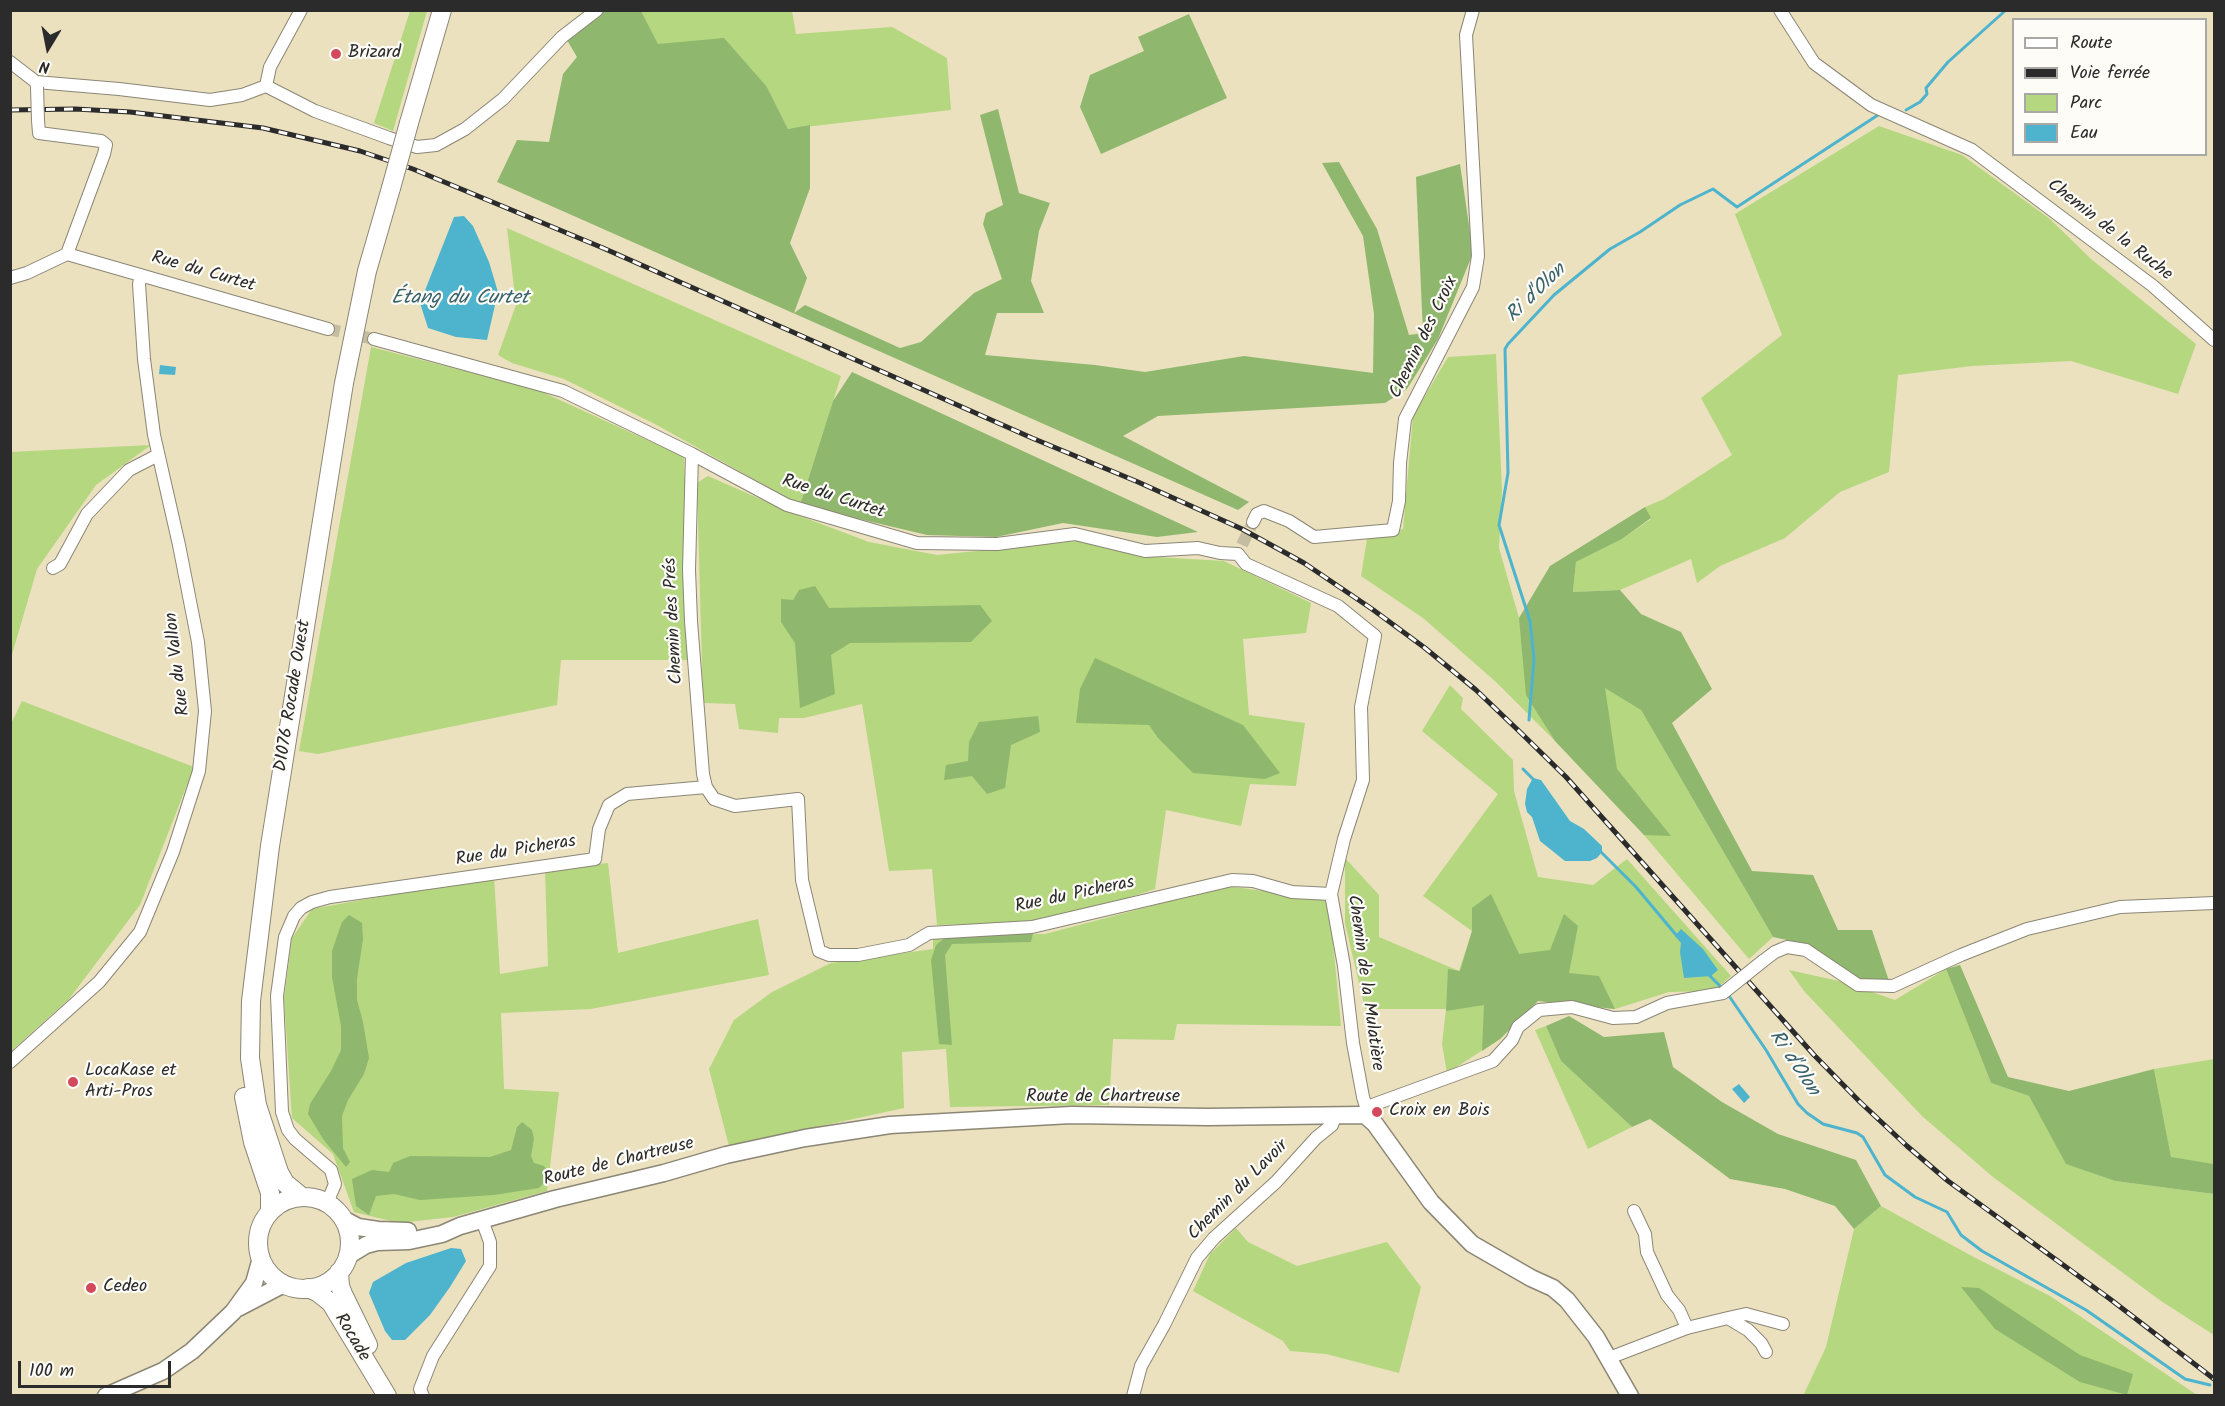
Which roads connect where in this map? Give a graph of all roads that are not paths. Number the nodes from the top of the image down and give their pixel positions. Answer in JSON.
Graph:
{"nodes":[{"id":1,"x":301,"y":10,"type":"edge"},
{"id":2,"x":441,"y":10,"type":"edge"},
{"id":3,"x":597,"y":10,"type":"edge"},
{"id":4,"x":1473,"y":10,"type":"edge"},
{"id":5,"x":1780,"y":10,"type":"edge"},
{"id":6,"x":10,"y":62,"type":"edge"},
{"id":7,"x":36,"y":85,"type":"junction"},
{"id":8,"x":266,"y":86,"type":"junction"},
{"id":9,"x":67,"y":254,"type":"junction"},
{"id":10,"x":141,"y":275,"type":"junction"},
{"id":11,"x":10,"y":278,"type":"edge"},
{"id":12,"x":328,"y":329,"type":"tunnel mouth"},
{"id":13,"x":374,"y":339,"type":"tunnel mouth"},
{"id":14,"x":2214,"y":340,"type":"edge"},
{"id":15,"x":692,"y":454,"type":"junction"},
{"id":16,"x":158,"y":455,"type":"junction"},
{"id":17,"x":1252,"y":522,"type":"dead end"},
{"id":18,"x":1240,"y":549,"type":"joint"},
{"id":19,"x":53,"y":568,"type":"dead end"},
{"id":20,"x":706,"y":787,"type":"junction"},
{"id":21,"x":270,"y":846,"type":"junction"},
{"id":22,"x":1331,"y":894,"type":"junction"},
{"id":23,"x":2214,"y":903,"type":"edge"},
{"id":24,"x":10,"y":1062,"type":"edge"},
{"id":25,"x":1367,"y":1112,"type":"junction"},
{"id":26,"x":1335,"y":1116,"type":"junction"},
{"id":27,"x":302,"y":1197,"type":"junction"},
{"id":28,"x":327,"y":1203,"type":"junction"},
{"id":29,"x":1634,"y":1211,"type":"dead end"},
{"id":30,"x":270,"y":1212,"type":"junction"},
{"id":31,"x":343,"y":1219,"type":"junction"},
{"id":32,"x":482,"y":1220,"type":"junction"},
{"id":33,"x":460,"y":1226,"type":"junction"},
{"id":34,"x":348,"y":1256,"type":"junction"},
{"id":35,"x":261,"y":1258,"type":"junction"},
{"id":36,"x":339,"y":1272,"type":"junction"},
{"id":37,"x":284,"y":1284,"type":"junction"},
{"id":38,"x":309,"y":1288,"type":"junction"},
{"id":39,"x":232,"y":1312,"type":"junction"},
{"id":40,"x":1728,"y":1318,"type":"junction"},
{"id":41,"x":1783,"y":1324,"type":"dead end"},
{"id":42,"x":1687,"y":1328,"type":"junction"},
{"id":43,"x":1766,"y":1352,"type":"dead end"},
{"id":44,"x":1609,"y":1358,"type":"junction"},
{"id":45,"x":106,"y":1395,"type":"edge"},
{"id":46,"x":389,"y":1395,"type":"edge"},
{"id":47,"x":423,"y":1395,"type":"edge"},
{"id":48,"x":1133,"y":1395,"type":"edge"},
{"id":49,"x":1630,"y":1395,"type":"edge"}],
"edges":[{"from":1,"to":8,"type":"street"},
{"from":2,"to":21,"type":"main road","name":"D1076 Rocade Ouest","bridge":true},
{"from":3,"to":8,"type":"street"},
{"from":4,"to":17,"type":"street","name":"Chemin des Croix"},
{"from":5,"to":14,"type":"street","name":"Chemin de la Ruche"},
{"from":6,"to":7,"type":"street"},
{"from":7,"to":8,"type":"street"},
{"from":7,"to":9,"type":"street","bridge":true},
{"from":9,"to":10,"type":"street","name":"Rue du Curtet"},
{"from":9,"to":11,"type":"street"},
{"from":10,"to":12,"type":"street","name":"Rue du Curtet"},
{"from":10,"to":16,"type":"street","name":"Rue du Vallon"},
{"from":13,"to":15,"type":"street","name":"Rue du Curtet"},
{"from":15,"to":18,"type":"street","name":"Rue du Curtet"},
{"from":15,"to":20,"type":"street","name":"Chemin des Prés"},
{"from":16,"to":19,"type":"street"},
{"from":16,"to":24,"type":"street","name":"Rue du Vallon"},
{"from":18,"to":22,"type":"street","name":"Chemin de la Mulatière"},
{"from":20,"to":22,"type":"street","name":"Rue du Picheras"},
{"from":20,"to":28,"type":"street","name":"Rue du Picheras"},
{"from":21,"to":27,"type":"main road","name":"D1076 Rocade Ouest"},
{"from":21,"to":30,"type":"main road"},
{"from":22,"to":25,"type":"street","name":"Chemin de la Mulatière"},
{"from":23,"to":25,"type":"street","bridge":true},
{"from":25,"to":26,"type":"main road","name":"Route de Chartreuse"},
{"from":25,"to":44,"type":"main road"},
{"from":26,"to":32,"type":"main road","name":"Route de Chartreuse"},
{"from":26,"to":48,"type":"street","name":"Chemin du Lavoir"},
{"from":27,"to":28,"type":"main road"},
{"from":27,"to":30,"type":"main road"},
{"from":28,"to":31,"type":"main road"},
{"from":29,"to":42,"type":"street"},
{"from":30,"to":35,"type":"main road"},
{"from":31,"to":33,"type":"main road","name":"Route de Chartreuse"},
{"from":31,"to":34,"type":"main road"},
{"from":32,"to":33,"type":"main road","name":"Route de Chartreuse"},
{"from":32,"to":47,"type":"street"},
{"from":33,"to":34,"type":"main road","name":"Route de Chartreuse"},
{"from":34,"to":36,"type":"main road"},
{"from":35,"to":37,"type":"main road"},
{"from":35,"to":39,"type":"main road"},
{"from":36,"to":38,"type":"main road"},
{"from":36,"to":46,"type":"main road","name":"Rocade"},
{"from":37,"to":38,"type":"main road"},
{"from":37,"to":39,"type":"main road"},
{"from":38,"to":46,"type":"main road","name":"Rocade"},
{"from":39,"to":45,"type":"main road"},
{"from":40,"to":41,"type":"street"},
{"from":40,"to":42,"type":"street"},
{"from":40,"to":43,"type":"street"},
{"from":42,"to":44,"type":"street"},
{"from":44,"to":49,"type":"main road"}]}
